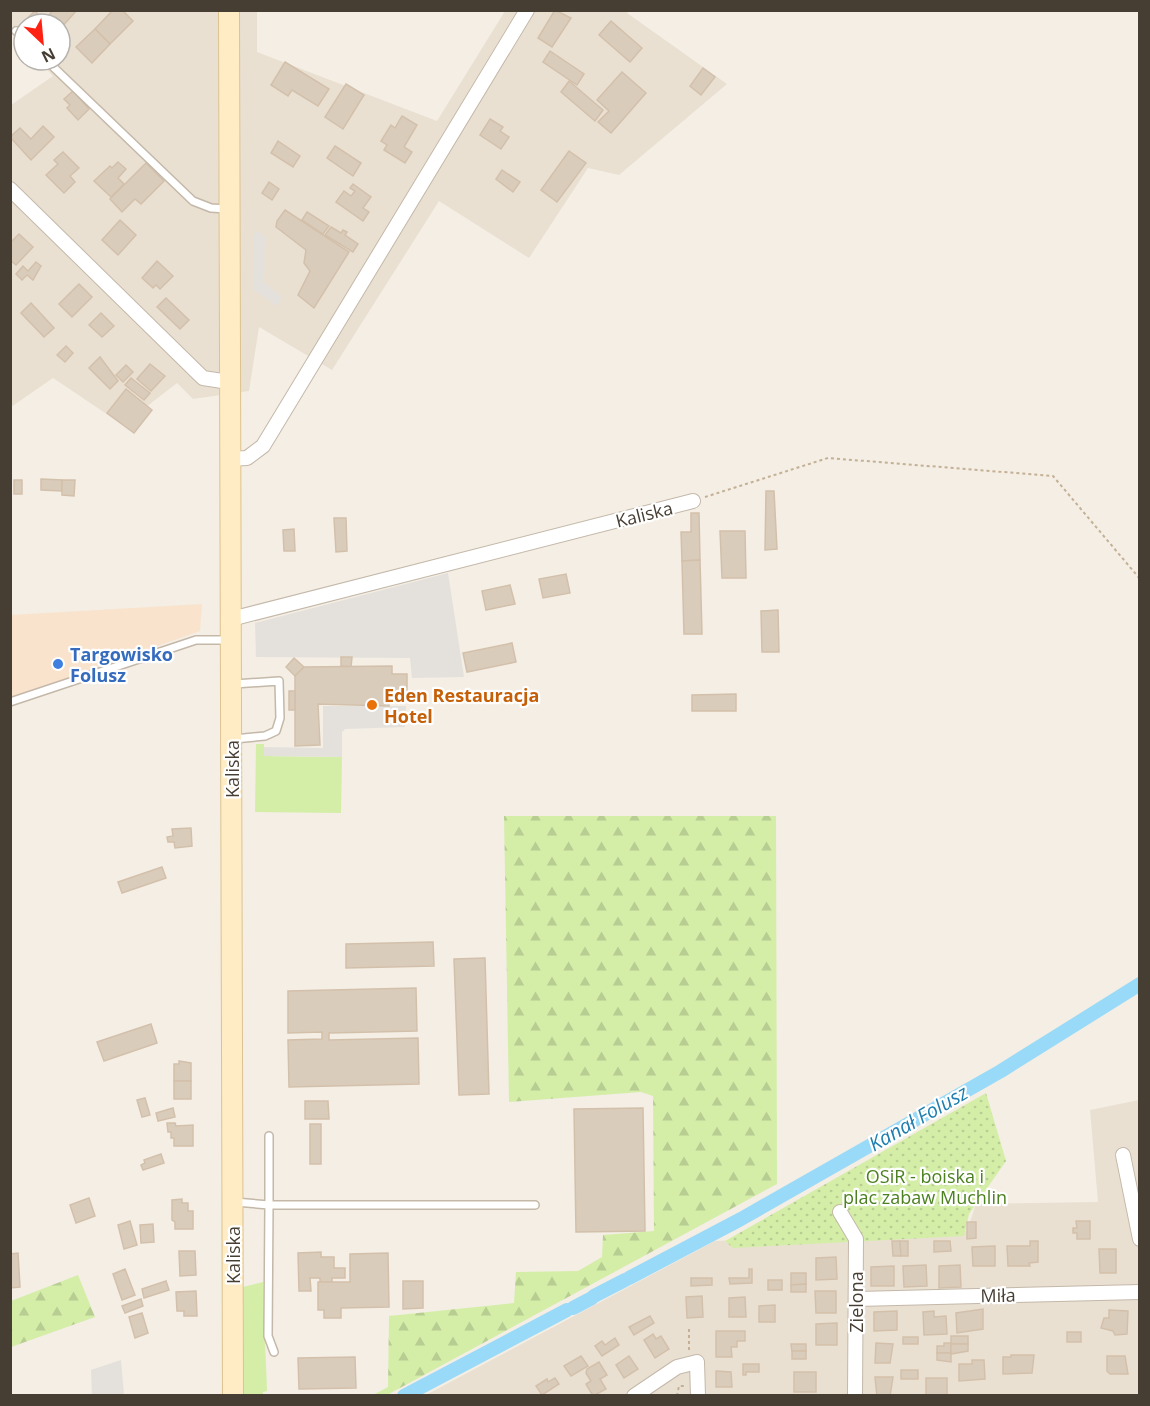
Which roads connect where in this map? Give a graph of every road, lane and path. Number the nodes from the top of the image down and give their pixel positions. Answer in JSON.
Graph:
{"nodes":[{"id":1,"x":229,"y":10,"type":"edge"},
{"id":2,"x":527,"y":10,"type":"edge"},
{"id":3,"x":59,"y":72,"type":"edge"},
{"id":4,"x":10,"y":189,"type":"edge"},
{"id":5,"x":229,"y":209,"type":"junction"},
{"id":6,"x":229,"y":382,"type":"junction"},
{"id":7,"x":229,"y":459,"type":"junction"},
{"id":8,"x":693,"y":501,"type":"joint"},
{"id":9,"x":1140,"y":579,"type":"edge"},
{"id":10,"x":231,"y":619,"type":"junction"},
{"id":11,"x":231,"y":640,"type":"junction"},
{"id":12,"x":232,"y":684,"type":"junction"},
{"id":13,"x":10,"y":702,"type":"edge"},
{"id":14,"x":232,"y":739,"type":"junction"},
{"id":15,"x":268,"y":1136,"type":"dead end"},
{"id":16,"x":1123,"y":1155,"type":"dead end"},
{"id":17,"x":233,"y":1202,"type":"junction"},
{"id":18,"x":269,"y":1204,"type":"junction"},
{"id":19,"x":535,"y":1205,"type":"dead end"},
{"id":20,"x":840,"y":1212,"type":"dead end"},
{"id":21,"x":1140,"y":1239,"type":"edge"},
{"id":22,"x":1140,"y":1292,"type":"edge"},
{"id":23,"x":857,"y":1299,"type":"junction"},
{"id":24,"x":274,"y":1352,"type":"dead end"},
{"id":25,"x":233,"y":1395,"type":"edge"},
{"id":26,"x":634,"y":1395,"type":"edge"},
{"id":27,"x":698,"y":1395,"type":"edge"},
{"id":28,"x":855,"y":1395,"type":"edge"}],
"edges":[{"from":1,"to":5,"type":"main road"},
{"from":2,"to":7,"type":"street"},
{"from":3,"to":5,"type":"lane"},
{"from":4,"to":6,"type":"street"},
{"from":5,"to":6,"type":"main road"},
{"from":6,"to":7,"type":"main road"},
{"from":7,"to":10,"type":"main road"},
{"from":8,"to":9,"type":"path"},
{"from":8,"to":10,"type":"street","name":"Kaliska"},
{"from":10,"to":11,"type":"main road","name":"Kaliska"},
{"from":11,"to":12,"type":"main road","name":"Kaliska"},
{"from":11,"to":13,"type":"lane"},
{"from":12,"to":14,"type":"main road","name":"Kaliska"},
{"from":12,"to":14,"type":"lane"},
{"from":14,"to":17,"type":"main road","name":"Kaliska"},
{"from":15,"to":18,"type":"lane"},
{"from":16,"to":21,"type":"street"},
{"from":17,"to":18,"type":"lane"},
{"from":17,"to":25,"type":"main road","name":"Kaliska"},
{"from":18,"to":19,"type":"lane"},
{"from":18,"to":24,"type":"lane"},
{"from":20,"to":23,"type":"street","name":"Zielona"},
{"from":22,"to":23,"type":"street","name":"Miła"},
{"from":23,"to":28,"type":"street","name":"Zielona"},
{"from":26,"to":27,"type":"street"}]}
